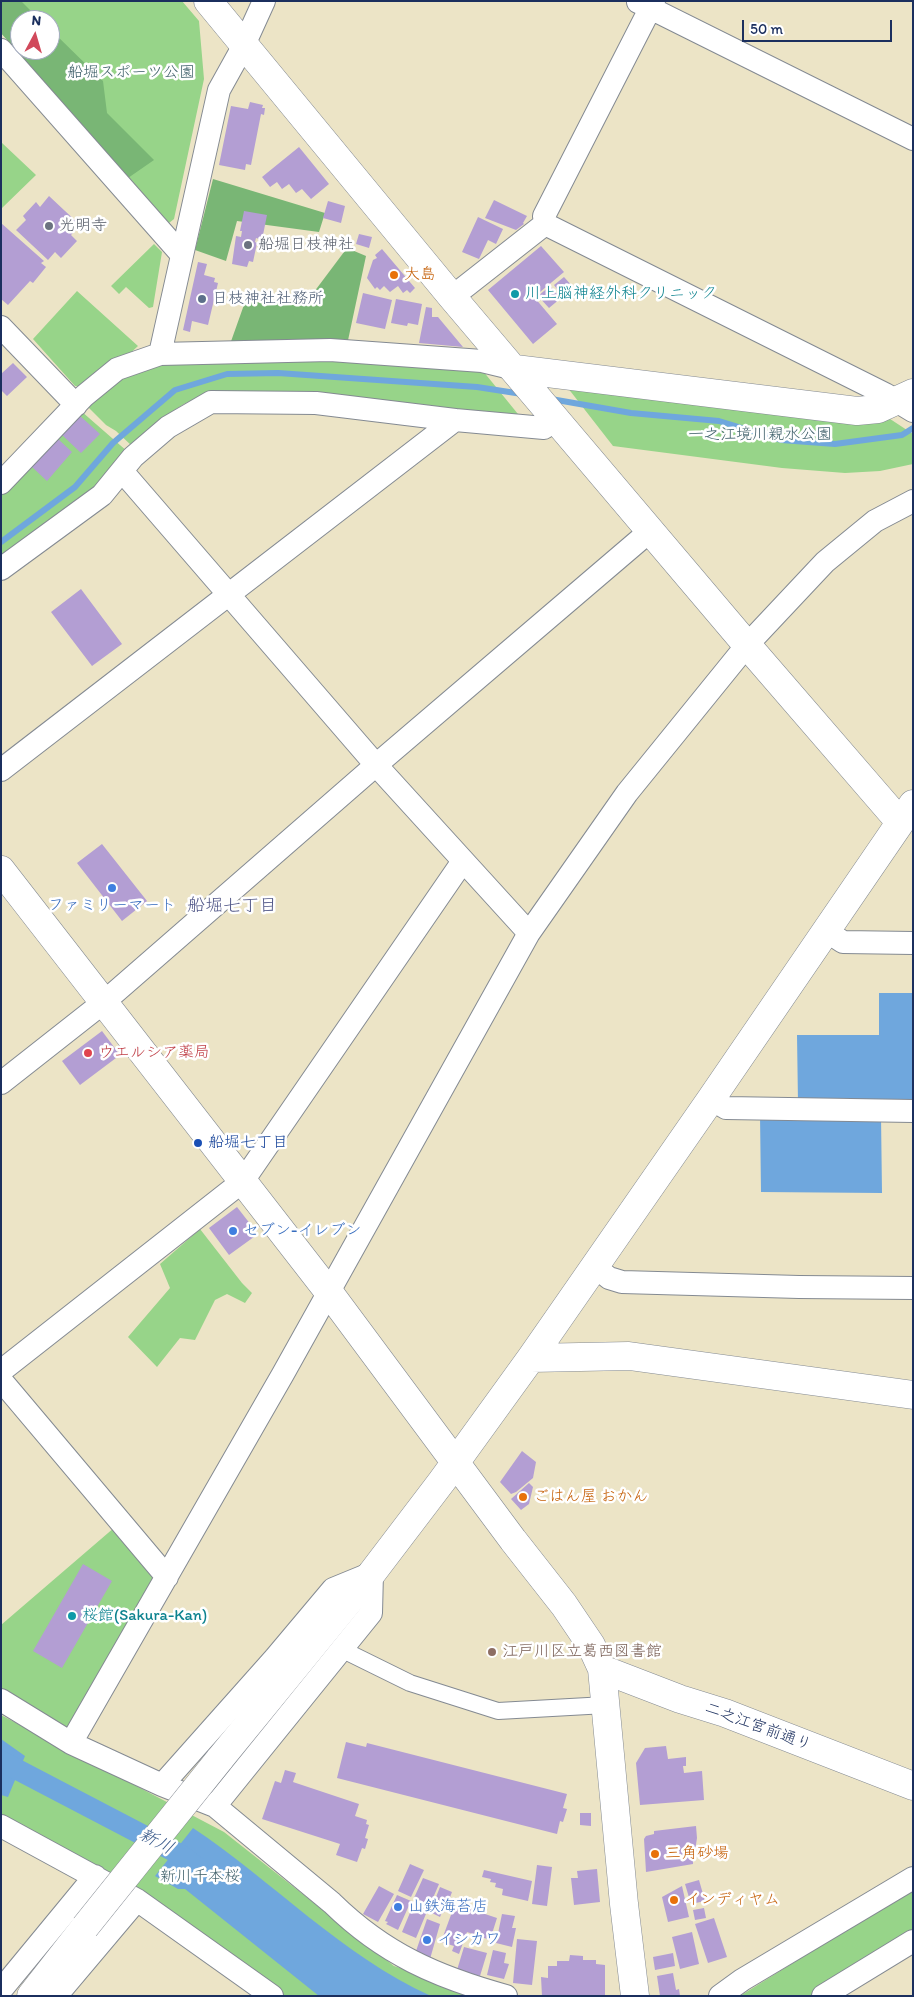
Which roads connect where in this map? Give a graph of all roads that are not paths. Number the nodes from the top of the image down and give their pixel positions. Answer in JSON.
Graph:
{"nodes":[{"id":1,"x":208,"y":1,"type":"edge"},
{"id":2,"x":264,"y":1,"type":"edge"},
{"id":3,"x":647,"y":3,"type":"edge"},
{"id":4,"x":244,"y":45,"type":"junction"},
{"id":5,"x":1,"y":50,"type":"edge"},
{"id":6,"x":913,"y":139,"type":"edge"},
{"id":7,"x":545,"y":224,"type":"junction"},
{"id":8,"x":182,"y":255,"type":"junction"},
{"id":9,"x":452,"y":297,"type":"junction"},
{"id":10,"x":1,"y":327,"type":"edge"},
{"id":11,"x":160,"y":354,"type":"junction"},
{"id":12,"x":515,"y":369,"type":"junction"},
{"id":13,"x":907,"y":401,"type":"edge"},
{"id":14,"x":76,"y":405,"type":"junction"},
{"id":15,"x":556,"y":419,"type":"junction"},
{"id":16,"x":456,"y":420,"type":"junction"},
{"id":17,"x":122,"y":471,"type":"junction"},
{"id":18,"x":1,"y":483,"type":"edge"},
{"id":19,"x":913,"y":502,"type":"edge"},
{"id":20,"x":650,"y":531,"type":"junction"},
{"id":21,"x":1,"y":569,"type":"edge"},
{"id":22,"x":229,"y":594,"type":"junction"},
{"id":23,"x":747,"y":645,"type":"junction"},
{"id":24,"x":376,"y":765,"type":"junction"},
{"id":25,"x":1,"y":770,"type":"edge"},
{"id":26,"x":906,"y":813,"type":"edge"},
{"id":27,"x":463,"y":861,"type":"junction"},
{"id":28,"x":1,"y":870,"type":"edge"},
{"id":29,"x":826,"y":931,"type":"junction"},
{"id":30,"x":529,"y":933,"type":"junction"},
{"id":31,"x":913,"y":943,"type":"edge"},
{"id":32,"x":104,"y":1002,"type":"junction"},
{"id":33,"x":1,"y":1083,"type":"edge"},
{"id":34,"x":711,"y":1099,"type":"junction"},
{"id":35,"x":913,"y":1110,"type":"edge"},
{"id":36,"x":243,"y":1181,"type":"junction"},
{"id":37,"x":594,"y":1266,"type":"junction"},
{"id":38,"x":913,"y":1288,"type":"edge"},
{"id":39,"x":328,"y":1292,"type":"junction"},
{"id":40,"x":531,"y":1358,"type":"junction"},
{"id":41,"x":1,"y":1371,"type":"edge"},
{"id":42,"x":1,"y":1380,"type":"edge"},
{"id":43,"x":913,"y":1395,"type":"edge"},
{"id":44,"x":456,"y":1462,"type":"junction"},
{"id":45,"x":372,"y":1573,"type":"junction"},
{"id":46,"x":167,"y":1577,"type":"junction"},
{"id":47,"x":343,"y":1650,"type":"junction"},
{"id":48,"x":602,"y":1669,"type":"junction"},
{"id":49,"x":1,"y":1700,"type":"edge"},
{"id":50,"x":606,"y":1704,"type":"junction"},
{"id":51,"x":71,"y":1743,"type":"junction"},
{"id":52,"x":162,"y":1784,"type":"junction"},
{"id":53,"x":913,"y":1786,"type":"edge"},
{"id":54,"x":215,"y":1806,"type":"junction"},
{"id":55,"x":1,"y":1826,"type":"edge"},
{"id":56,"x":95,"y":1876,"type":"junction"},
{"id":57,"x":913,"y":1878,"type":"edge"},
{"id":58,"x":137,"y":1900,"type":"junction"},
{"id":59,"x":913,"y":1941,"type":"edge"},
{"id":60,"x":1,"y":1990,"type":"edge"},
{"id":61,"x":31,"y":1996,"type":"edge"},
{"id":62,"x":56,"y":1996,"type":"edge"},
{"id":63,"x":272,"y":1996,"type":"edge"},
{"id":64,"x":506,"y":1996,"type":"edge"},
{"id":65,"x":636,"y":1996,"type":"edge"},
{"id":66,"x":720,"y":1996,"type":"edge"},
{"id":67,"x":823,"y":1996,"type":"edge"}],
"edges":[{"from":1,"to":4,"type":"street"},
{"from":2,"to":4,"type":"street"},
{"from":3,"to":6,"type":"street"},
{"from":3,"to":7,"type":"street"},
{"from":4,"to":8,"type":"street"},
{"from":4,"to":9,"type":"street"},
{"from":5,"to":8,"type":"street"},
{"from":7,"to":9,"type":"street"},
{"from":7,"to":13,"type":"street"},
{"from":8,"to":11,"type":"street"},
{"from":9,"to":12,"type":"street"},
{"from":10,"to":14,"type":"street"},
{"from":11,"to":12,"type":"street"},
{"from":11,"to":14,"type":"street"},
{"from":12,"to":13,"type":"street"},
{"from":12,"to":15,"type":"street"},
{"from":14,"to":18,"type":"street"},
{"from":15,"to":16,"type":"street"},
{"from":15,"to":20,"type":"street"},
{"from":16,"to":17,"type":"street"},
{"from":16,"to":22,"type":"street"},
{"from":17,"to":21,"type":"street"},
{"from":17,"to":22,"type":"street"},
{"from":19,"to":23,"type":"street"},
{"from":20,"to":23,"type":"street"},
{"from":20,"to":24,"type":"street"},
{"from":22,"to":24,"type":"street"},
{"from":22,"to":25,"type":"street"},
{"from":23,"to":26,"type":"street"},
{"from":23,"to":30,"type":"street"},
{"from":24,"to":27,"type":"street"},
{"from":24,"to":32,"type":"street"},
{"from":26,"to":29,"type":"street"},
{"from":27,"to":30,"type":"street"},
{"from":27,"to":36,"type":"street"},
{"from":28,"to":32,"type":"street"},
{"from":29,"to":31,"type":"street"},
{"from":29,"to":34,"type":"street"},
{"from":30,"to":39,"type":"street"},
{"from":32,"to":33,"type":"street"},
{"from":32,"to":36,"type":"street"},
{"from":34,"to":35,"type":"street"},
{"from":34,"to":37,"type":"street"},
{"from":36,"to":39,"type":"street"},
{"from":36,"to":41,"type":"street"},
{"from":37,"to":38,"type":"street"},
{"from":37,"to":40,"type":"street"},
{"from":39,"to":44,"type":"street"},
{"from":39,"to":46,"type":"street"},
{"from":40,"to":43,"type":"street"},
{"from":40,"to":44,"type":"street"},
{"from":42,"to":46,"type":"street"},
{"from":44,"to":45,"type":"street"},
{"from":44,"to":48,"type":"street"},
{"from":45,"to":47,"type":"street"},
{"from":45,"to":52,"type":"street"},
{"from":45,"to":61,"type":"street","bridge":true},
{"from":46,"to":51,"type":"street"},
{"from":47,"to":50,"type":"street"},
{"from":47,"to":54,"type":"street"},
{"from":48,"to":50,"type":"street"},
{"from":48,"to":53,"type":"street","name":"二之江宮前通り"},
{"from":49,"to":51,"type":"street"},
{"from":50,"to":65,"type":"street"},
{"from":51,"to":52,"type":"street"},
{"from":52,"to":54,"type":"street"},
{"from":54,"to":64,"type":"street"},
{"from":55,"to":56,"type":"street"},
{"from":56,"to":58,"type":"street"},
{"from":56,"to":60,"type":"street"},
{"from":57,"to":66,"type":"street"},
{"from":58,"to":62,"type":"street"},
{"from":58,"to":63,"type":"street"},
{"from":59,"to":67,"type":"street"}]}
